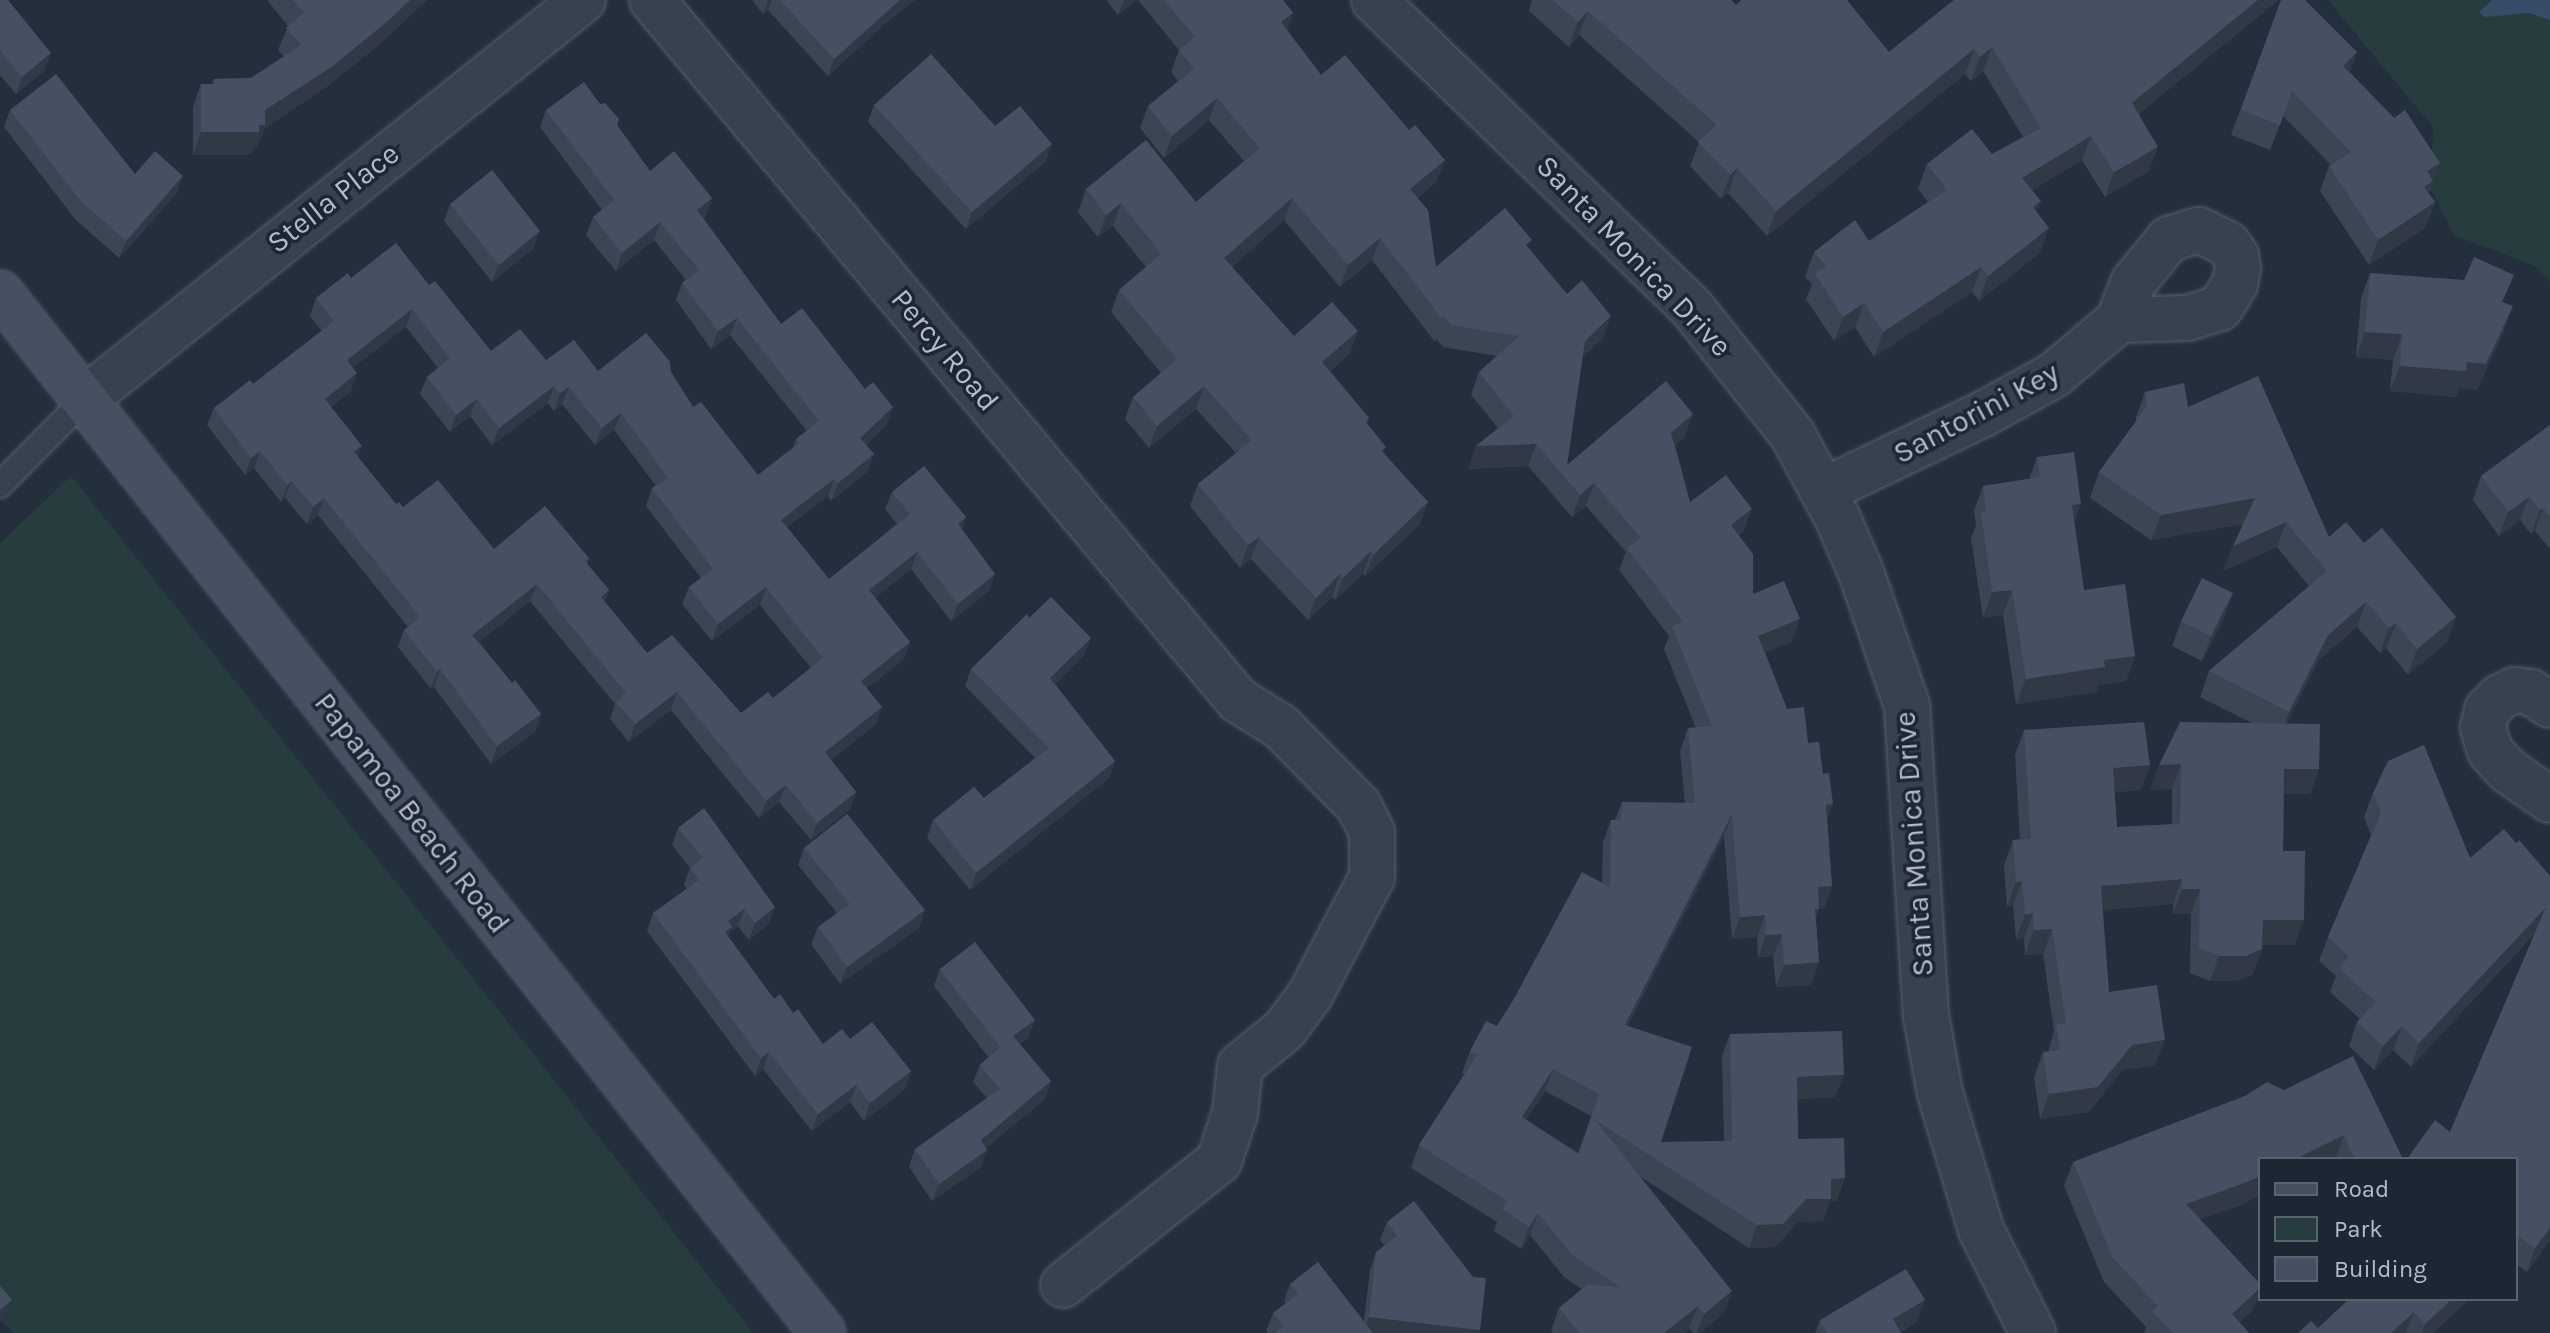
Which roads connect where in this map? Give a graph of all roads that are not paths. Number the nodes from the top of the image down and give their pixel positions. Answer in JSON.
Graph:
{"nodes":[{"id":1,"x":583,"y":0,"type":"edge"},
{"id":2,"x":652,"y":0,"type":"edge"},
{"id":3,"x":1374,"y":0,"type":"edge"},
{"id":4,"x":0,"y":293,"type":"edge"},
{"id":5,"x":2119,"y":320,"type":"dead end"},
{"id":6,"x":85,"y":399,"type":"junction"},
{"id":7,"x":0,"y":485,"type":"edge"},
{"id":8,"x":1823,"y":491,"type":"junction"},
{"id":9,"x":2550,"y":705,"type":"edge"},
{"id":10,"x":2550,"y":800,"type":"edge"},
{"id":11,"x":1063,"y":1285,"type":"dead end"},
{"id":12,"x":823,"y":1333,"type":"edge"},
{"id":13,"x":2033,"y":1333,"type":"edge"}],
"edges":[{"from":1,"to":6,"type":"street","name":"Stella Place"},
{"from":2,"to":11,"type":"street","name":"Percy Road"},
{"from":3,"to":8,"type":"street","name":"Santa Monica Drive"},
{"from":4,"to":6,"type":"main road","name":"Papamoa Beach Road"},
{"from":5,"to":8,"type":"street","name":"Santorini Key"},
{"from":6,"to":7,"type":"lane"},
{"from":6,"to":12,"type":"main road","name":"Papamoa Beach Road"},
{"from":8,"to":13,"type":"street","name":"Santa Monica Drive"},
{"from":9,"to":10,"type":"street"}]}
